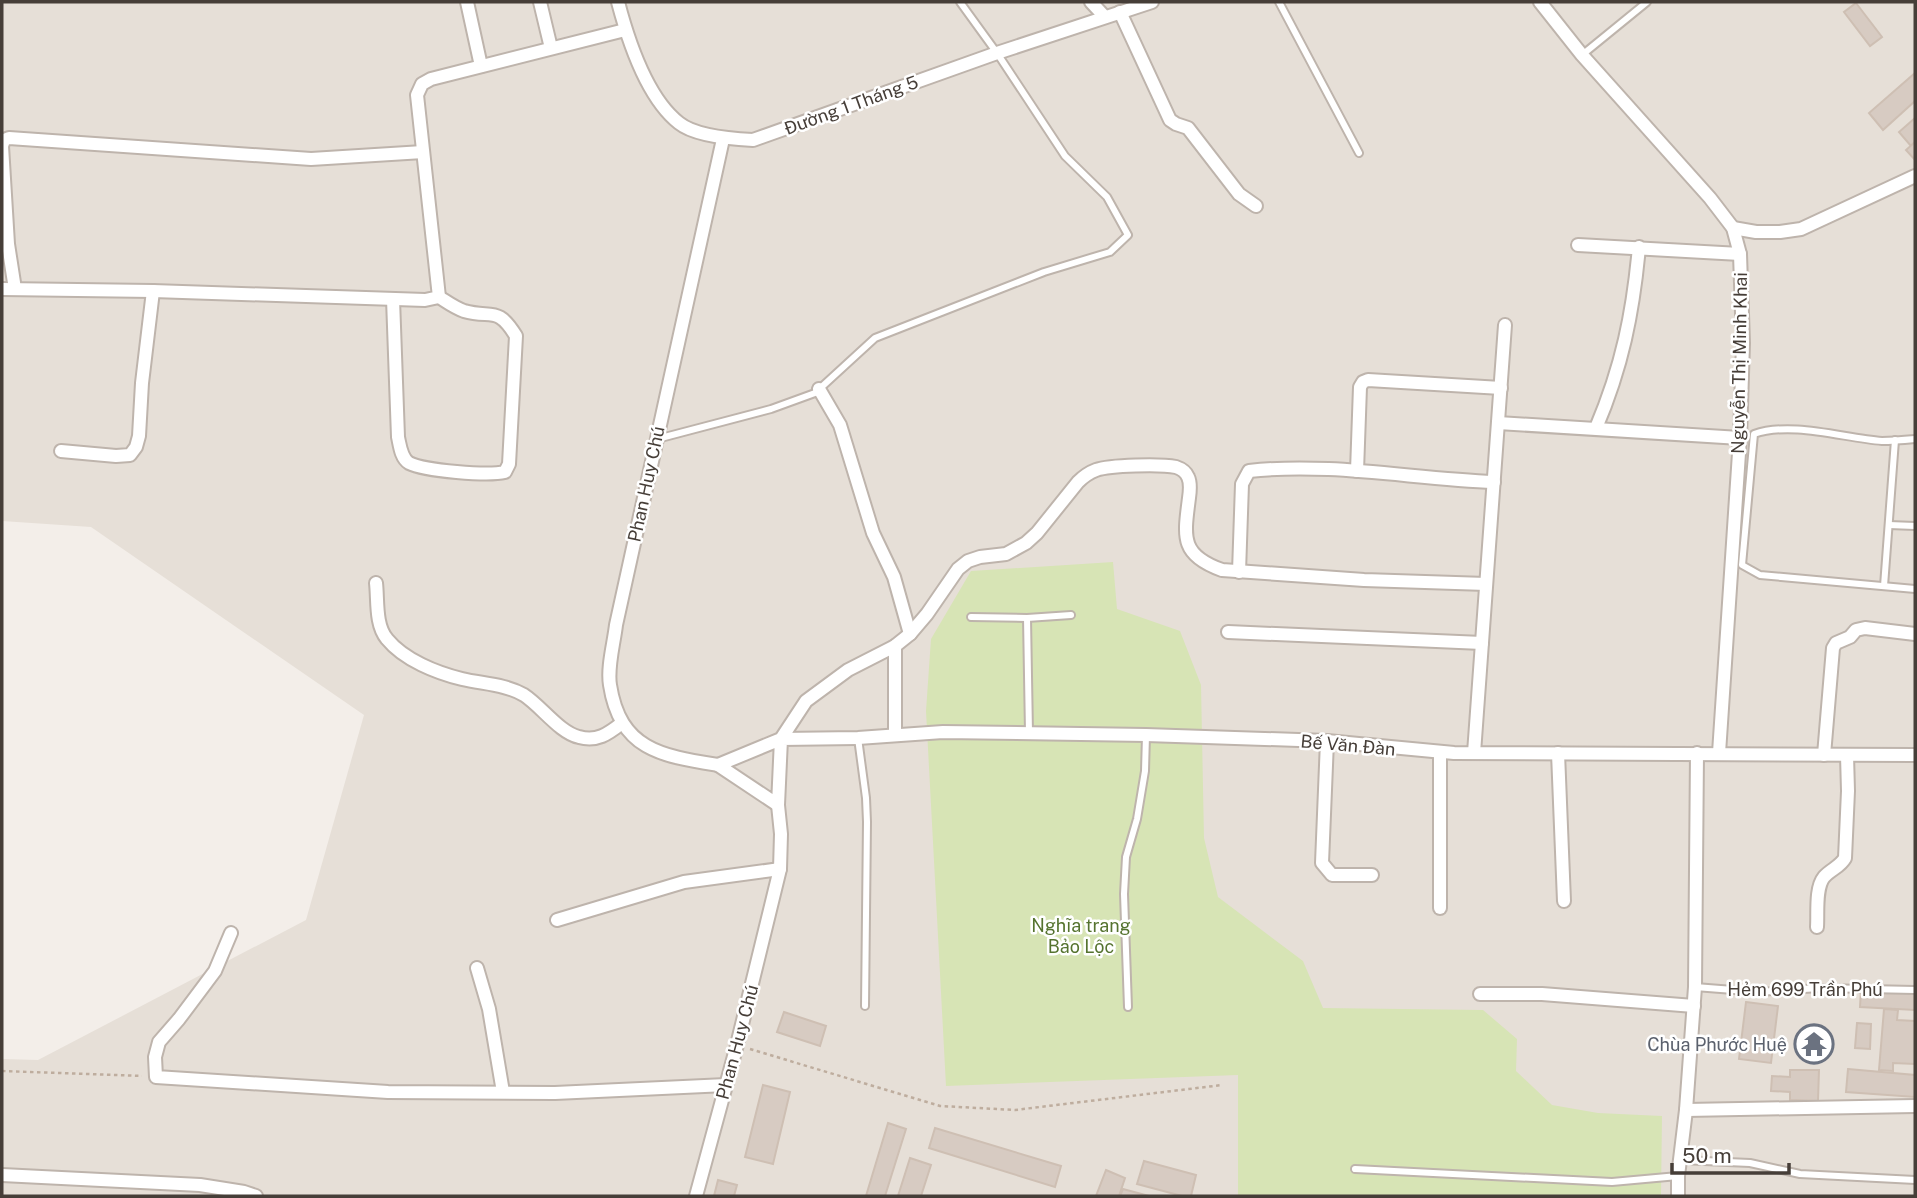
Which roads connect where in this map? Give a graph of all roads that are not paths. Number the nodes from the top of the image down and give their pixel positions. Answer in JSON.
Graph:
{"nodes":[{"id":1,"x":467,"y":2,"type":"edge"},
{"id":2,"x":540,"y":2,"type":"edge"},
{"id":3,"x":618,"y":2,"type":"edge"},
{"id":4,"x":960,"y":2,"type":"edge"},
{"id":5,"x":1091,"y":2,"type":"edge"},
{"id":6,"x":1152,"y":2,"type":"edge"},
{"id":7,"x":1279,"y":2,"type":"edge"},
{"id":8,"x":1540,"y":2,"type":"edge"},
{"id":9,"x":1647,"y":2,"type":"edge"},
{"id":10,"x":1120,"y":12,"type":"junction"},
{"id":11,"x":1105,"y":17,"type":"junction"},
{"id":12,"x":625,"y":30,"type":"junction"},
{"id":13,"x":551,"y":48,"type":"junction"},
{"id":14,"x":997,"y":53,"type":"junction"},
{"id":15,"x":1582,"y":55,"type":"junction"},
{"id":16,"x":481,"y":66,"type":"junction"},
{"id":17,"x":723,"y":139,"type":"junction"},
{"id":18,"x":423,"y":152,"type":"junction"},
{"id":19,"x":1359,"y":153,"type":"dead end"},
{"id":20,"x":1915,"y":176,"type":"edge"},
{"id":21,"x":1256,"y":206,"type":"dead end"},
{"id":22,"x":1733,"y":228,"type":"junction"},
{"id":23,"x":1578,"y":245,"type":"dead end"},
{"id":24,"x":1639,"y":247,"type":"junction"},
{"id":25,"x":1740,"y":254,"type":"junction"},
{"id":26,"x":8,"y":289,"type":"edge"},
{"id":27,"x":153,"y":291,"type":"junction"},
{"id":28,"x":439,"y":298,"type":"junction"},
{"id":29,"x":393,"y":299,"type":"junction"},
{"id":30,"x":1505,"y":325,"type":"dead end"},
{"id":31,"x":1501,"y":388,"type":"junction"},
{"id":32,"x":819,"y":389,"type":"junction"},
{"id":33,"x":1498,"y":423,"type":"junction"},
{"id":34,"x":1595,"y":428,"type":"junction"},
{"id":35,"x":1740,"y":438,"type":"junction"},
{"id":36,"x":1915,"y":439,"type":"edge"},
{"id":37,"x":655,"y":440,"type":"junction"},
{"id":38,"x":1895,"y":440,"type":"junction"},
{"id":39,"x":61,"y":451,"type":"dead end"},
{"id":40,"x":1357,"y":471,"type":"junction"},
{"id":41,"x":1494,"y":482,"type":"junction"},
{"id":42,"x":1889,"y":525,"type":"junction"},
{"id":43,"x":1915,"y":526,"type":"edge"},
{"id":44,"x":1239,"y":572,"type":"junction"},
{"id":45,"x":376,"y":583,"type":"dead end"},
{"id":46,"x":1486,"y":584,"type":"junction"},
{"id":47,"x":1884,"y":586,"type":"junction"},
{"id":48,"x":1915,"y":589,"type":"edge"},
{"id":49,"x":1071,"y":615,"type":"dead end"},
{"id":50,"x":971,"y":617,"type":"dead end"},
{"id":51,"x":1027,"y":618,"type":"junction"},
{"id":52,"x":1228,"y":632,"type":"dead end"},
{"id":53,"x":910,"y":634,"type":"junction"},
{"id":54,"x":1915,"y":634,"type":"edge"},
{"id":55,"x":1482,"y":643,"type":"junction"},
{"id":56,"x":895,"y":646,"type":"junction"},
{"id":57,"x":622,"y":723,"type":"junction"},
{"id":58,"x":1028,"y":733,"type":"junction"},
{"id":59,"x":895,"y":735,"type":"junction"},
{"id":60,"x":1146,"y":735,"type":"junction"},
{"id":61,"x":858,"y":738,"type":"junction"},
{"id":62,"x":781,"y":739,"type":"junction"},
{"id":63,"x":1327,"y":741,"type":"junction"},
{"id":64,"x":1440,"y":752,"type":"junction"},
{"id":65,"x":1697,"y":752,"type":"junction"},
{"id":66,"x":1474,"y":753,"type":"junction"},
{"id":67,"x":1558,"y":753,"type":"junction"},
{"id":68,"x":1719,"y":753,"type":"junction"},
{"id":69,"x":1824,"y":755,"type":"junction"},
{"id":70,"x":1847,"y":755,"type":"junction"},
{"id":71,"x":1915,"y":755,"type":"edge"},
{"id":72,"x":718,"y":765,"type":"junction"},
{"id":73,"x":778,"y":805,"type":"junction"},
{"id":74,"x":780,"y":869,"type":"junction"},
{"id":75,"x":1372,"y":875,"type":"dead end"},
{"id":76,"x":1564,"y":901,"type":"dead end"},
{"id":77,"x":1440,"y":908,"type":"dead end"},
{"id":78,"x":557,"y":920,"type":"dead end"},
{"id":79,"x":1817,"y":927,"type":"dead end"},
{"id":80,"x":231,"y":933,"type":"dead end"},
{"id":81,"x":477,"y":968,"type":"dead end"},
{"id":82,"x":1695,"y":987,"type":"junction"},
{"id":83,"x":1915,"y":990,"type":"edge"},
{"id":84,"x":1480,"y":994,"type":"dead end"},
{"id":85,"x":865,"y":1006,"type":"dead end"},
{"id":86,"x":1694,"y":1006,"type":"junction"},
{"id":87,"x":1128,"y":1007,"type":"dead end"},
{"id":88,"x":726,"y":1085,"type":"junction"},
{"id":89,"x":503,"y":1092,"type":"junction"},
{"id":90,"x":1915,"y":1106,"type":"edge"},
{"id":91,"x":1686,"y":1110,"type":"junction"},
{"id":92,"x":1680,"y":1160,"type":"junction"},
{"id":93,"x":1355,"y":1169,"type":"dead end"},
{"id":94,"x":2,"y":1175,"type":"edge"},
{"id":95,"x":1678,"y":1176,"type":"junction"},
{"id":96,"x":1915,"y":1180,"type":"edge"},
{"id":97,"x":256,"y":1196,"type":"edge"},
{"id":98,"x":696,"y":1196,"type":"edge"},
{"id":99,"x":1678,"y":1196,"type":"edge"}],
"edges":[{"from":1,"to":16,"type":"street"},
{"from":2,"to":13,"type":"street"},
{"from":3,"to":12,"type":"street","name":"Đường 1 Tháng 5"},
{"from":4,"to":14,"type":"lane"},
{"from":5,"to":11,"type":"street"},
{"from":6,"to":10,"type":"street","name":"Đường 1 Tháng 5"},
{"from":7,"to":19,"type":"lane"},
{"from":8,"to":15,"type":"street","name":"Nguyễn Thị Minh Khai"},
{"from":9,"to":15,"type":"lane"},
{"from":10,"to":11,"type":"street","name":"Đường 1 Tháng 5"},
{"from":10,"to":21,"type":"street"},
{"from":11,"to":14,"type":"street","name":"Đường 1 Tháng 5"},
{"from":12,"to":13,"type":"street"},
{"from":12,"to":17,"type":"street","name":"Đường 1 Tháng 5"},
{"from":13,"to":16,"type":"street"},
{"from":14,"to":17,"type":"street","name":"Đường 1 Tháng 5"},
{"from":14,"to":32,"type":"lane"},
{"from":15,"to":22,"type":"street","name":"Nguyễn Thị Minh Khai"},
{"from":16,"to":18,"type":"street"},
{"from":17,"to":37,"type":"street","name":"Phan Huy Chú"},
{"from":18,"to":26,"type":"street"},
{"from":18,"to":28,"type":"street"},
{"from":20,"to":22,"type":"street"},
{"from":22,"to":25,"type":"street","name":"Nguyễn Thị Minh Khai"},
{"from":23,"to":24,"type":"street"},
{"from":24,"to":25,"type":"street"},
{"from":24,"to":34,"type":"street"},
{"from":25,"to":35,"type":"street","name":"Nguyễn Thị Minh Khai"},
{"from":26,"to":27,"type":"street"},
{"from":27,"to":29,"type":"street"},
{"from":27,"to":39,"type":"street"},
{"from":28,"to":29,"type":"street"},
{"from":28,"to":29,"type":"street"},
{"from":30,"to":31,"type":"street"},
{"from":31,"to":33,"type":"street"},
{"from":31,"to":40,"type":"street"},
{"from":32,"to":37,"type":"lane"},
{"from":32,"to":53,"type":"street"},
{"from":33,"to":34,"type":"street"},
{"from":33,"to":41,"type":"street"},
{"from":34,"to":35,"type":"street"},
{"from":35,"to":68,"type":"street","name":"Nguyễn Thị Minh Khai"},
{"from":36,"to":38,"type":"lane"},
{"from":37,"to":57,"type":"street","name":"Phan Huy Chú"},
{"from":38,"to":42,"type":"lane"},
{"from":38,"to":47,"type":"lane"},
{"from":40,"to":41,"type":"street"},
{"from":40,"to":44,"type":"street"},
{"from":41,"to":46,"type":"street"},
{"from":42,"to":43,"type":"lane"},
{"from":42,"to":47,"type":"lane"},
{"from":44,"to":46,"type":"street"},
{"from":44,"to":53,"type":"street"},
{"from":45,"to":57,"type":"street"},
{"from":46,"to":55,"type":"street"},
{"from":47,"to":48,"type":"lane"},
{"from":49,"to":51,"type":"lane"},
{"from":50,"to":51,"type":"lane"},
{"from":51,"to":58,"type":"lane"},
{"from":52,"to":55,"type":"street"},
{"from":53,"to":56,"type":"street"},
{"from":54,"to":69,"type":"street"},
{"from":55,"to":66,"type":"street"},
{"from":56,"to":59,"type":"street"},
{"from":56,"to":62,"type":"street"},
{"from":57,"to":72,"type":"street","name":"Phan Huy Chú"},
{"from":58,"to":59,"type":"street","name":"Bế Văn Đàn"},
{"from":58,"to":60,"type":"street","name":"Bế Văn Đàn"},
{"from":59,"to":61,"type":"street","name":"Bế Văn Đàn"},
{"from":60,"to":63,"type":"street","name":"Bế Văn Đàn"},
{"from":60,"to":87,"type":"lane"},
{"from":61,"to":62,"type":"street","name":"Bế Văn Đàn"},
{"from":61,"to":85,"type":"lane"},
{"from":62,"to":72,"type":"street"},
{"from":62,"to":73,"type":"street","name":"Phan Huy Chú"},
{"from":63,"to":64,"type":"street","name":"Bế Văn Đàn"},
{"from":63,"to":75,"type":"street"},
{"from":64,"to":66,"type":"street","name":"Bế Văn Đàn"},
{"from":64,"to":77,"type":"street"},
{"from":65,"to":67,"type":"street","name":"Bế Văn Đàn"},
{"from":65,"to":68,"type":"street","name":"Bế Văn Đàn"},
{"from":65,"to":82,"type":"street"},
{"from":66,"to":67,"type":"street","name":"Bế Văn Đàn"},
{"from":67,"to":76,"type":"street"},
{"from":68,"to":69,"type":"street","name":"Bế Văn Đàn"},
{"from":69,"to":70,"type":"street","name":"Bế Văn Đàn"},
{"from":70,"to":71,"type":"street","name":"Bế Văn Đàn"},
{"from":70,"to":79,"type":"street"},
{"from":72,"to":73,"type":"street"},
{"from":73,"to":74,"type":"street","name":"Phan Huy Chú"},
{"from":74,"to":78,"type":"street"},
{"from":74,"to":88,"type":"street","name":"Phan Huy Chú"},
{"from":80,"to":89,"type":"street"},
{"from":81,"to":89,"type":"street"},
{"from":82,"to":83,"type":"lane","name":"Hẻm 699 Trần Phú"},
{"from":82,"to":86,"type":"street"},
{"from":84,"to":86,"type":"street"},
{"from":86,"to":91,"type":"street"},
{"from":88,"to":89,"type":"street"},
{"from":88,"to":98,"type":"street","name":"Phan Huy Chú"},
{"from":90,"to":91,"type":"street"},
{"from":91,"to":92,"type":"street"},
{"from":92,"to":95,"type":"street"},
{"from":92,"to":96,"type":"lane"},
{"from":93,"to":95,"type":"lane"},
{"from":94,"to":97,"type":"street"},
{"from":95,"to":99,"type":"street"}]}
